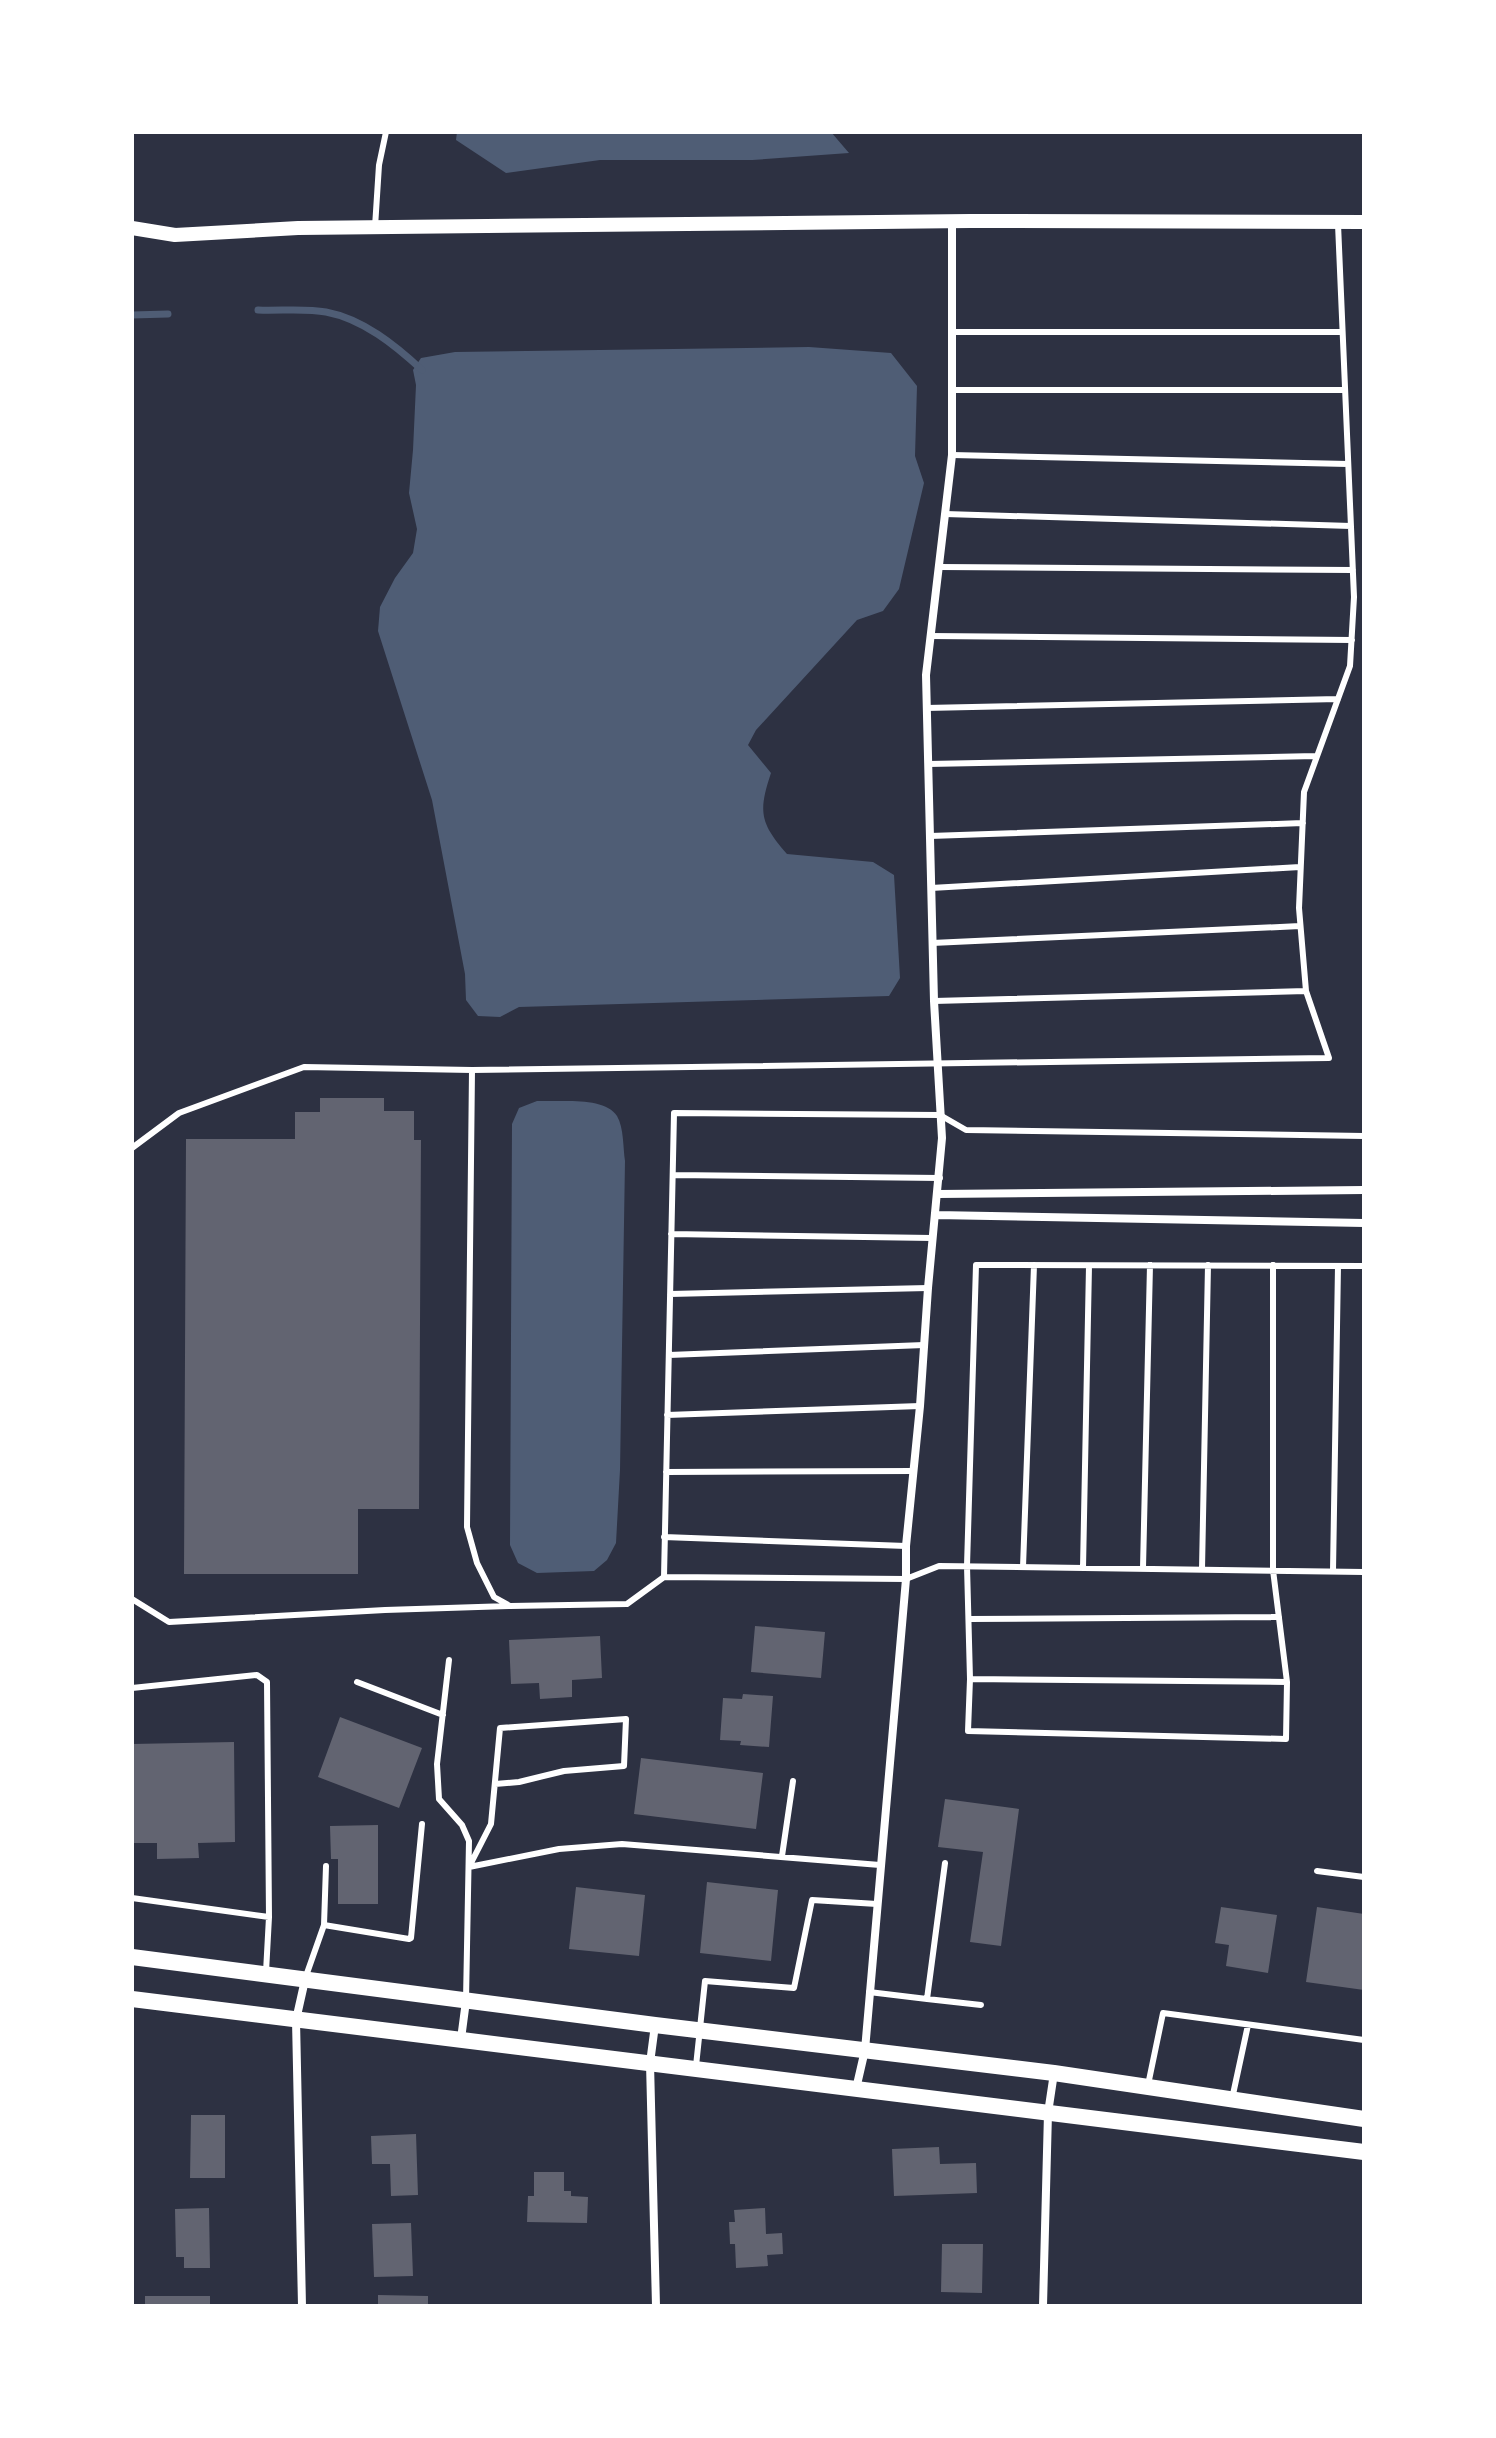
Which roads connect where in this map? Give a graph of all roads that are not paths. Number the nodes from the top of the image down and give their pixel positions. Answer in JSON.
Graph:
{"nodes":[{"id":1,"x":386,"y":132,"type":"edge"},
{"id":2,"x":952,"y":221,"type":"junction"},
{"id":3,"x":1337,"y":222,"type":"junction"},
{"id":4,"x":1364,"y":222,"type":"edge"},
{"id":5,"x":375,"y":227,"type":"junction"},
{"id":6,"x":132,"y":228,"type":"edge"},
{"id":7,"x":952,"y":332,"type":"junction"},
{"id":8,"x":1342,"y":332,"type":"junction"},
{"id":9,"x":952,"y":390,"type":"junction"},
{"id":10,"x":1345,"y":390,"type":"junction"},
{"id":11,"x":952,"y":455,"type":"junction"},
{"id":12,"x":1348,"y":464,"type":"junction"},
{"id":13,"x":945,"y":514,"type":"junction"},
{"id":14,"x":1351,"y":526,"type":"junction"},
{"id":15,"x":939,"y":567,"type":"junction"},
{"id":16,"x":1353,"y":570,"type":"junction"},
{"id":17,"x":930,"y":636,"type":"junction"},
{"id":18,"x":1352,"y":640,"type":"junction"},
{"id":19,"x":1338,"y":699,"type":"junction"},
{"id":20,"x":926,"y":708,"type":"junction"},
{"id":21,"x":1316,"y":756,"type":"junction"},
{"id":22,"x":928,"y":764,"type":"junction"},
{"id":23,"x":1303,"y":823,"type":"junction"},
{"id":24,"x":930,"y":836,"type":"junction"},
{"id":25,"x":1300,"y":867,"type":"junction"},
{"id":26,"x":931,"y":888,"type":"junction"},
{"id":27,"x":1300,"y":926,"type":"junction"},
{"id":28,"x":932,"y":943,"type":"junction"},
{"id":29,"x":1306,"y":991,"type":"junction"},
{"id":30,"x":934,"y":1001,"type":"junction"},
{"id":31,"x":937,"y":1065,"type":"junction"},
{"id":32,"x":472,"y":1070,"type":"junction"},
{"id":33,"x":940,"y":1115,"type":"junction"},
{"id":34,"x":1364,"y":1136,"type":"edge"},
{"id":35,"x":132,"y":1148,"type":"edge"},
{"id":36,"x":673,"y":1175,"type":"junction"},
{"id":37,"x":940,"y":1178,"type":"junction"},
{"id":38,"x":1364,"y":1190,"type":"edge"},
{"id":39,"x":938,"y":1194,"type":"junction"},
{"id":40,"x":936,"y":1215,"type":"junction"},
{"id":41,"x":1364,"y":1223,"type":"edge"},
{"id":42,"x":671,"y":1234,"type":"junction"},
{"id":43,"x":932,"y":1238,"type":"junction"},
{"id":44,"x":1034,"y":1265,"type":"junction"},
{"id":45,"x":1150,"y":1265,"type":"junction"},
{"id":46,"x":1208,"y":1265,"type":"junction"},
{"id":47,"x":1273,"y":1265,"type":"junction"},
{"id":48,"x":1089,"y":1266,"type":"junction"},
{"id":49,"x":1338,"y":1266,"type":"junction"},
{"id":50,"x":1364,"y":1266,"type":"edge"},
{"id":51,"x":928,"y":1288,"type":"junction"},
{"id":52,"x":670,"y":1294,"type":"junction"},
{"id":53,"x":924,"y":1345,"type":"junction"},
{"id":54,"x":669,"y":1355,"type":"junction"},
{"id":55,"x":920,"y":1406,"type":"junction"},
{"id":56,"x":667,"y":1415,"type":"junction"},
{"id":57,"x":914,"y":1471,"type":"junction"},
{"id":58,"x":666,"y":1472,"type":"junction"},
{"id":59,"x":664,"y":1537,"type":"junction"},
{"id":60,"x":906,"y":1546,"type":"junction"},
{"id":61,"x":967,"y":1566,"type":"junction"},
{"id":62,"x":1023,"y":1567,"type":"junction"},
{"id":63,"x":1083,"y":1568,"type":"junction"},
{"id":64,"x":1143,"y":1568,"type":"junction"},
{"id":65,"x":1202,"y":1569,"type":"junction"},
{"id":66,"x":1273,"y":1570,"type":"junction"},
{"id":67,"x":1333,"y":1571,"type":"junction"},
{"id":68,"x":1364,"y":1572,"type":"edge"},
{"id":69,"x":664,"y":1577,"type":"junction"},
{"id":70,"x":906,"y":1579,"type":"junction"},
{"id":71,"x":132,"y":1599,"type":"edge"},
{"id":72,"x":510,"y":1606,"type":"junction"},
{"id":73,"x":1279,"y":1617,"type":"junction"},
{"id":74,"x":969,"y":1619,"type":"junction"},
{"id":75,"x":449,"y":1660,"type":"dead end"},
{"id":76,"x":970,"y":1679,"type":"junction"},
{"id":77,"x":357,"y":1682,"type":"dead end"},
{"id":78,"x":1287,"y":1682,"type":"junction"},
{"id":79,"x":132,"y":1688,"type":"edge"},
{"id":80,"x":443,"y":1715,"type":"junction"},
{"id":81,"x":793,"y":1781,"type":"dead end"},
{"id":82,"x":495,"y":1784,"type":"junction"},
{"id":83,"x":422,"y":1824,"type":"dead end"},
{"id":84,"x":782,"y":1856,"type":"junction"},
{"id":85,"x":945,"y":1863,"type":"dead end"},
{"id":86,"x":880,"y":1865,"type":"junction"},
{"id":87,"x":326,"y":1866,"type":"dead end"},
{"id":88,"x":469,"y":1867,"type":"junction"},
{"id":89,"x":1317,"y":1871,"type":"dead end"},
{"id":90,"x":1364,"y":1877,"type":"edge"},
{"id":91,"x":132,"y":1898,"type":"edge"},
{"id":92,"x":877,"y":1904,"type":"junction"},
{"id":93,"x":269,"y":1917,"type":"junction"},
{"id":94,"x":324,"y":1925,"type":"junction"},
{"id":95,"x":132,"y":1957,"type":"edge"},
{"id":96,"x":266,"y":1976,"type":"junction"},
{"id":97,"x":305,"y":1980,"type":"junction"},
{"id":98,"x":869,"y":1992,"type":"junction"},
{"id":99,"x":132,"y":1999,"type":"edge"},
{"id":100,"x":927,"y":1999,"type":"junction"},
{"id":101,"x":466,"y":2000,"type":"junction"},
{"id":102,"x":981,"y":2005,"type":"dead end"},
{"id":103,"x":296,"y":2020,"type":"junction"},
{"id":104,"x":655,"y":2025,"type":"junction"},
{"id":105,"x":1248,"y":2025,"type":"junction"},
{"id":106,"x":700,"y":2030,"type":"junction"},
{"id":107,"x":461,"y":2040,"type":"junction"},
{"id":108,"x":1364,"y":2040,"type":"edge"},
{"id":109,"x":865,"y":2050,"type":"junction"},
{"id":110,"x":650,"y":2063,"type":"junction"},
{"id":111,"x":696,"y":2069,"type":"junction"},
{"id":112,"x":1054,"y":2073,"type":"junction"},
{"id":113,"x":1147,"y":2086,"type":"junction"},
{"id":114,"x":856,"y":2089,"type":"junction"},
{"id":115,"x":1232,"y":2100,"type":"junction"},
{"id":116,"x":1048,"y":2113,"type":"junction"},
{"id":117,"x":1364,"y":2119,"type":"edge"},
{"id":118,"x":1364,"y":2152,"type":"edge"},
{"id":119,"x":302,"y":2306,"type":"edge"},
{"id":120,"x":656,"y":2306,"type":"edge"},
{"id":121,"x":1043,"y":2306,"type":"edge"}],
"edges":[{"from":1,"to":5,"type":"lane"},
{"from":2,"to":3,"type":"street"},
{"from":2,"to":5,"type":"street"},
{"from":2,"to":7,"type":"street"},
{"from":3,"to":4,"type":"street"},
{"from":3,"to":8,"type":"lane"},
{"from":5,"to":6,"type":"street"},
{"from":7,"to":8,"type":"lane"},
{"from":7,"to":9,"type":"street"},
{"from":8,"to":10,"type":"lane"},
{"from":9,"to":10,"type":"lane"},
{"from":9,"to":11,"type":"street"},
{"from":10,"to":12,"type":"lane"},
{"from":11,"to":12,"type":"lane"},
{"from":11,"to":13,"type":"street"},
{"from":12,"to":14,"type":"lane"},
{"from":13,"to":14,"type":"lane"},
{"from":13,"to":15,"type":"street"},
{"from":14,"to":16,"type":"lane"},
{"from":15,"to":16,"type":"lane"},
{"from":15,"to":17,"type":"street"},
{"from":16,"to":18,"type":"lane"},
{"from":17,"to":18,"type":"lane"},
{"from":17,"to":20,"type":"street"},
{"from":18,"to":19,"type":"lane"},
{"from":19,"to":20,"type":"lane"},
{"from":19,"to":21,"type":"lane"},
{"from":20,"to":22,"type":"street"},
{"from":21,"to":22,"type":"lane"},
{"from":21,"to":23,"type":"lane"},
{"from":22,"to":24,"type":"street"},
{"from":23,"to":24,"type":"lane"},
{"from":23,"to":25,"type":"lane"},
{"from":24,"to":26,"type":"street"},
{"from":25,"to":26,"type":"lane"},
{"from":25,"to":27,"type":"lane"},
{"from":26,"to":28,"type":"street"},
{"from":27,"to":28,"type":"lane"},
{"from":27,"to":29,"type":"lane"},
{"from":28,"to":30,"type":"street"},
{"from":29,"to":30,"type":"lane"},
{"from":29,"to":31,"type":"lane"},
{"from":30,"to":31,"type":"street"},
{"from":31,"to":32,"type":"lane"},
{"from":31,"to":33,"type":"street"},
{"from":32,"to":35,"type":"lane"},
{"from":32,"to":72,"type":"lane"},
{"from":33,"to":34,"type":"lane"},
{"from":33,"to":36,"type":"lane"},
{"from":33,"to":37,"type":"street"},
{"from":36,"to":37,"type":"lane"},
{"from":36,"to":42,"type":"lane"},
{"from":37,"to":39,"type":"street"},
{"from":38,"to":39,"type":"street"},
{"from":39,"to":40,"type":"street"},
{"from":40,"to":41,"type":"street"},
{"from":40,"to":43,"type":"street"},
{"from":42,"to":43,"type":"lane"},
{"from":42,"to":52,"type":"lane"},
{"from":43,"to":51,"type":"street"},
{"from":44,"to":48,"type":"lane"},
{"from":44,"to":61,"type":"lane"},
{"from":44,"to":62,"type":"lane"},
{"from":45,"to":46,"type":"lane"},
{"from":45,"to":48,"type":"lane"},
{"from":45,"to":64,"type":"lane"},
{"from":46,"to":47,"type":"lane"},
{"from":46,"to":65,"type":"lane"},
{"from":47,"to":49,"type":"lane"},
{"from":47,"to":66,"type":"lane"},
{"from":48,"to":63,"type":"lane"},
{"from":49,"to":50,"type":"lane"},
{"from":49,"to":67,"type":"lane"},
{"from":51,"to":52,"type":"lane"},
{"from":51,"to":53,"type":"street"},
{"from":52,"to":54,"type":"lane"},
{"from":53,"to":54,"type":"lane"},
{"from":53,"to":55,"type":"street"},
{"from":54,"to":56,"type":"lane"},
{"from":55,"to":56,"type":"lane"},
{"from":55,"to":57,"type":"street"},
{"from":56,"to":58,"type":"lane"},
{"from":57,"to":58,"type":"lane"},
{"from":57,"to":60,"type":"street"},
{"from":58,"to":59,"type":"lane"},
{"from":59,"to":60,"type":"lane"},
{"from":59,"to":69,"type":"lane"},
{"from":60,"to":70,"type":"street"},
{"from":61,"to":62,"type":"lane"},
{"from":61,"to":70,"type":"lane"},
{"from":61,"to":74,"type":"lane"},
{"from":62,"to":63,"type":"lane"},
{"from":63,"to":64,"type":"lane"},
{"from":64,"to":65,"type":"lane"},
{"from":65,"to":66,"type":"lane"},
{"from":66,"to":67,"type":"lane"},
{"from":66,"to":73,"type":"lane"},
{"from":67,"to":68,"type":"lane"},
{"from":69,"to":70,"type":"lane"},
{"from":69,"to":72,"type":"lane"},
{"from":70,"to":86,"type":"street"},
{"from":71,"to":72,"type":"lane"},
{"from":73,"to":74,"type":"lane"},
{"from":73,"to":78,"type":"lane"},
{"from":74,"to":76,"type":"lane"},
{"from":75,"to":80,"type":"lane"},
{"from":76,"to":78,"type":"lane"},
{"from":76,"to":78,"type":"lane"},
{"from":77,"to":80,"type":"lane"},
{"from":79,"to":93,"type":"lane"},
{"from":80,"to":88,"type":"lane"},
{"from":81,"to":84,"type":"lane"},
{"from":82,"to":82,"type":"lane"},
{"from":82,"to":88,"type":"lane"},
{"from":83,"to":94,"type":"lane"},
{"from":84,"to":86,"type":"lane"},
{"from":84,"to":88,"type":"lane"},
{"from":85,"to":100,"type":"lane"},
{"from":86,"to":92,"type":"street"},
{"from":87,"to":94,"type":"lane"},
{"from":88,"to":101,"type":"lane"},
{"from":89,"to":90,"type":"lane"},
{"from":91,"to":93,"type":"lane"},
{"from":92,"to":98,"type":"street"},
{"from":92,"to":106,"type":"lane"},
{"from":93,"to":96,"type":"lane"},
{"from":94,"to":97,"type":"lane"},
{"from":95,"to":96,"type":"main road"},
{"from":96,"to":97,"type":"main road"},
{"from":97,"to":101,"type":"main road"},
{"from":97,"to":103,"type":"street"},
{"from":98,"to":100,"type":"lane"},
{"from":98,"to":109,"type":"street"},
{"from":99,"to":103,"type":"main road"},
{"from":100,"to":102,"type":"lane"},
{"from":101,"to":104,"type":"main road"},
{"from":101,"to":107,"type":"street"},
{"from":103,"to":107,"type":"main road"},
{"from":103,"to":119,"type":"street"},
{"from":104,"to":106,"type":"main road"},
{"from":104,"to":110,"type":"street"},
{"from":105,"to":108,"type":"lane"},
{"from":105,"to":113,"type":"lane"},
{"from":105,"to":115,"type":"lane"},
{"from":106,"to":109,"type":"main road"},
{"from":106,"to":111,"type":"lane"},
{"from":107,"to":110,"type":"main road"},
{"from":109,"to":112,"type":"main road"},
{"from":109,"to":114,"type":"street"},
{"from":110,"to":111,"type":"main road"},
{"from":110,"to":120,"type":"street"},
{"from":111,"to":114,"type":"main road"},
{"from":112,"to":113,"type":"main road"},
{"from":112,"to":116,"type":"street"},
{"from":113,"to":115,"type":"main road"},
{"from":114,"to":116,"type":"main road"},
{"from":115,"to":117,"type":"main road"},
{"from":116,"to":118,"type":"main road"},
{"from":116,"to":121,"type":"street"}]}
